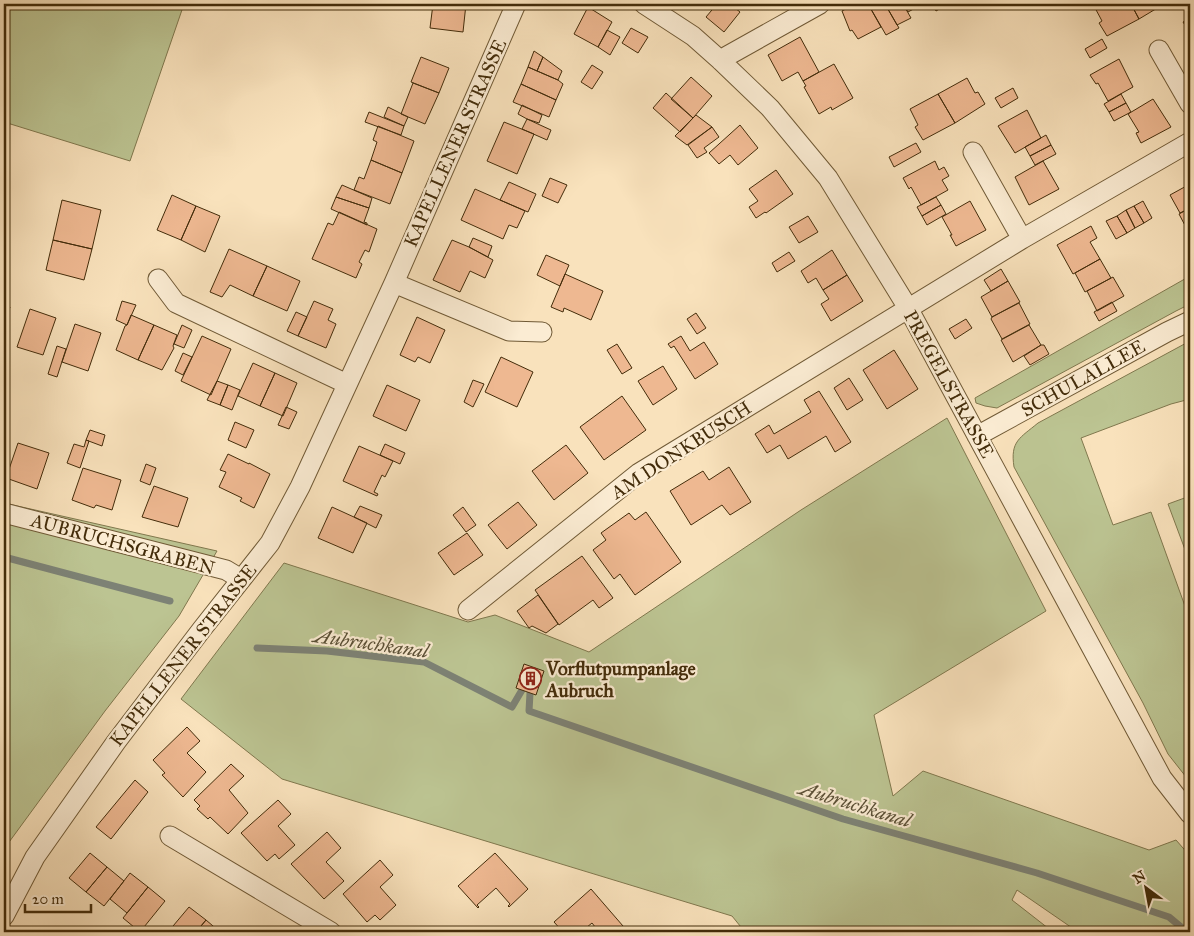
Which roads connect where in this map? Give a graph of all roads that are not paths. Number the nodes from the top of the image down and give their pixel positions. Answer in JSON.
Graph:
{"nodes":[{"id":1,"x":516,"y":4,"type":"edge"},
{"id":2,"x":644,"y":4,"type":"edge"},
{"id":3,"x":820,"y":4,"type":"edge"},
{"id":4,"x":1159,"y":50,"type":"dead end"},
{"id":5,"x":720,"y":60,"type":"junction"},
{"id":6,"x":1190,"y":104,"type":"edge"},
{"id":7,"x":1190,"y":142,"type":"edge"},
{"id":8,"x":973,"y":152,"type":"dead end"},
{"id":9,"x":1022,"y":239,"type":"junction"},
{"id":10,"x":158,"y":279,"type":"dead end"},
{"id":11,"x":394,"y":283,"type":"junction"},
{"id":12,"x":908,"y":308,"type":"junction"},
{"id":13,"x":1190,"y":321,"type":"edge"},
{"id":14,"x":542,"y":332,"type":"dead end"},
{"id":15,"x":347,"y":384,"type":"junction"},
{"id":16,"x":977,"y":436,"type":"junction"},
{"id":17,"x":4,"y":513,"type":"edge"},
{"id":18,"x":241,"y":580,"type":"junction"},
{"id":19,"x":468,"y":610,"type":"dead end"},
{"id":20,"x":1190,"y":814,"type":"edge"},
{"id":21,"x":170,"y":836,"type":"dead end"},
{"id":22,"x":4,"y":916,"type":"edge"},
{"id":23,"x":332,"y":932,"type":"edge"}],
"edges":[{"from":1,"to":11,"type":"street","name":"KAPELLENER STRASSE"},
{"from":2,"to":5,"type":"street","name":"PREGELSTRASSE"},
{"from":3,"to":5,"type":"street"},
{"from":4,"to":6,"type":"street"},
{"from":5,"to":12,"type":"street","name":"PREGELSTRASSE"},
{"from":7,"to":9,"type":"street","name":"AM DONKBUSCH"},
{"from":8,"to":9,"type":"street"},
{"from":9,"to":12,"type":"street","name":"AM DONKBUSCH"},
{"from":10,"to":15,"type":"street"},
{"from":11,"to":14,"type":"street"},
{"from":11,"to":15,"type":"street","name":"KAPELLENER STRASSE"},
{"from":12,"to":16,"type":"street","name":"PREGELSTRASSE"},
{"from":12,"to":19,"type":"street","name":"AM DONKBUSCH"},
{"from":13,"to":16,"type":"street","name":"SCHULALLEE"},
{"from":15,"to":18,"type":"street","name":"KAPELLENER STRASSE"},
{"from":16,"to":20,"type":"street","name":"PREGELSTRASSE"},
{"from":17,"to":18,"type":"street","name":"AUBRUCHSGRABEN"},
{"from":18,"to":22,"type":"street","name":"KAPELLENER STRASSE"},
{"from":21,"to":23,"type":"street"}]}
